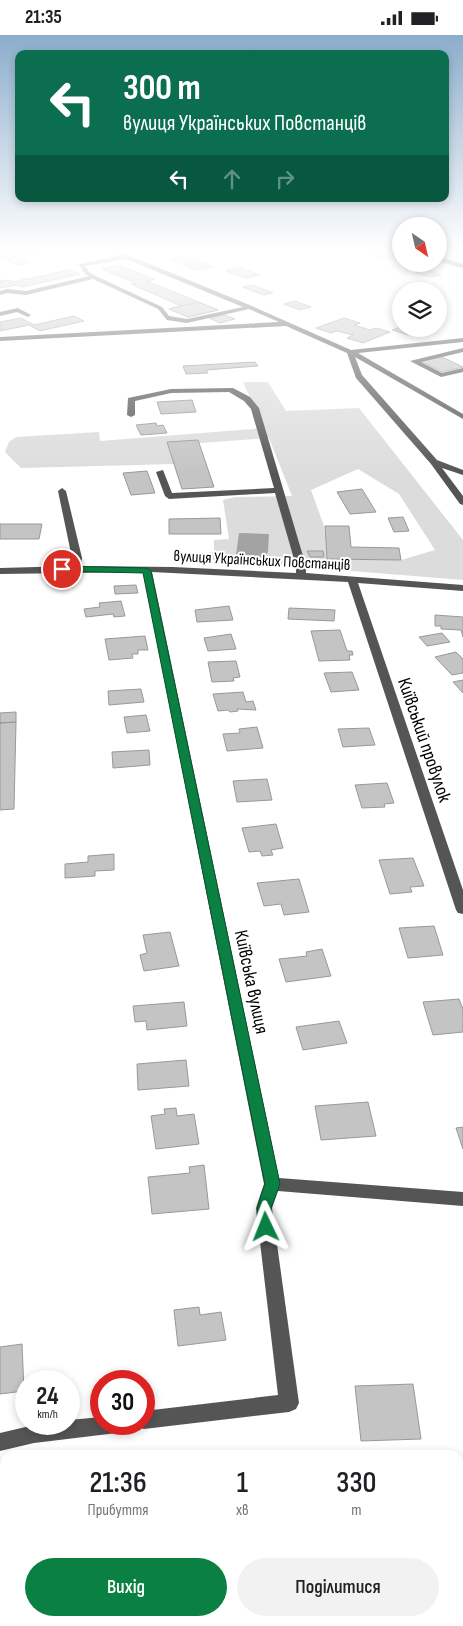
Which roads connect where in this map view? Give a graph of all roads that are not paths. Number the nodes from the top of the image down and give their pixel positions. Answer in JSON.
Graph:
{"nodes":[{"id":1,"x":175,"y":325,"type":"edge"},
{"id":2,"x":267,"y":325,"type":"edge"},
{"id":3,"x":289,"y":325,"type":"edge"},
{"id":4,"x":182,"y":331,"type":"junction"},
{"id":5,"x":0,"y":339,"type":"edge"},
{"id":6,"x":463,"y":340,"type":"edge"},
{"id":7,"x":463,"y":350,"type":"edge"},
{"id":8,"x":350,"y":352,"type":"junction"},
{"id":9,"x":448,"y":353,"type":"junction"},
{"id":10,"x":463,"y":361,"type":"edge"},
{"id":11,"x":463,"y":370,"type":"edge"},
{"id":12,"x":463,"y":406,"type":"edge"},
{"id":13,"x":455,"y":413,"type":"junction"},
{"id":14,"x":131,"y":415,"type":"dead end"},
{"id":15,"x":463,"y":417,"type":"edge"},
{"id":16,"x":434,"y":462,"type":"junction"},
{"id":17,"x":160,"y":472,"type":"dead end"},
{"id":18,"x":463,"y":473,"type":"edge"},
{"id":19,"x":280,"y":490,"type":"junction"},
{"id":20,"x":62,"y":491,"type":"dead end"},
{"id":21,"x":463,"y":503,"type":"edge"},
{"id":22,"x":76,"y":569,"type":"junction"},
{"id":23,"x":0,"y":571,"type":"edge"},
{"id":24,"x":147,"y":571,"type":"junction"},
{"id":25,"x":301,"y":577,"type":"junction"},
{"id":26,"x":352,"y":580,"type":"junction"},
{"id":27,"x":463,"y":588,"type":"edge"},
{"id":28,"x":463,"y":910,"type":"edge"},
{"id":29,"x":272,"y":1184,"type":"junction"},
{"id":30,"x":463,"y":1199,"type":"edge"},
{"id":31,"x":155,"y":1419,"type":"edge"},
{"id":32,"x":90,"y":1427,"type":"edge"},
{"id":33,"x":0,"y":1442,"type":"edge"}],
"edges":[{"from":1,"to":4,"type":"street"},
{"from":2,"to":4,"type":"street"},
{"from":3,"to":8,"type":"street"},
{"from":4,"to":5,"type":"street"},
{"from":6,"to":8,"type":"street"},
{"from":7,"to":9,"type":"street"},
{"from":8,"to":13,"type":"street"},
{"from":8,"to":16,"type":"street"},
{"from":9,"to":10,"type":"street"},
{"from":9,"to":11,"type":"street"},
{"from":12,"to":13,"type":"street"},
{"from":13,"to":15,"type":"street"},
{"from":14,"to":19,"type":"street"},
{"from":16,"to":18,"type":"street"},
{"from":16,"to":21,"type":"street"},
{"from":17,"to":19,"type":"street"},
{"from":19,"to":25,"type":"street"},
{"from":20,"to":22,"type":"street"},
{"from":22,"to":23,"type":"street","name":"вулиця Українських Повстанців"},
{"from":22,"to":24,"type":"street","name":"вулиця Українських Повстанців"},
{"from":24,"to":25,"type":"street","name":"вулиця Українських Повстанців"},
{"from":24,"to":29,"type":"street","name":"Київська вулиця"},
{"from":25,"to":26,"type":"street","name":"вулиця Українських Повстанців"},
{"from":26,"to":27,"type":"street","name":"вулиця Українських Повстанців"},
{"from":26,"to":28,"type":"street","name":"Київський провулок"},
{"from":29,"to":30,"type":"street"},
{"from":29,"to":31,"type":"street","name":"Київська вулиця"},
{"from":32,"to":33,"type":"street"}]}
